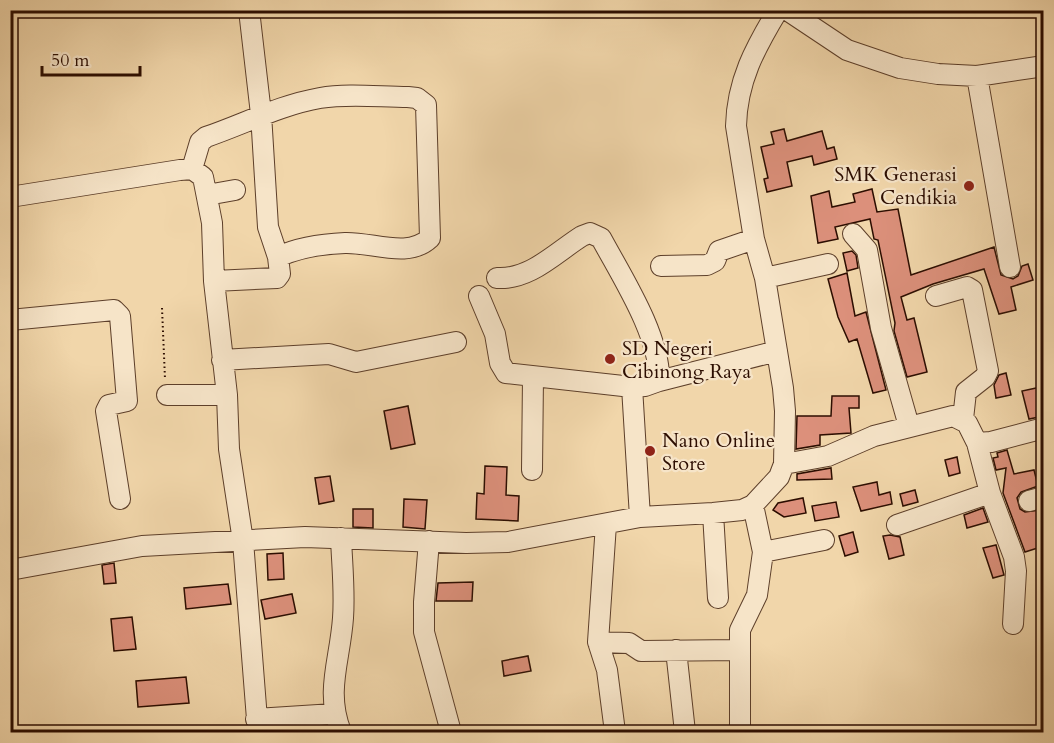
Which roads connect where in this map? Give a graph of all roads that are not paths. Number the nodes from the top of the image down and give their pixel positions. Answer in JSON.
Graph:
{"nodes":[{"id":1,"x":249,"y":10,"type":"edge"},
{"id":2,"x":778,"y":10,"type":"edge"},
{"id":3,"x":787,"y":10,"type":"edge"},
{"id":4,"x":1044,"y":66,"type":"edge"},
{"id":5,"x":977,"y":76,"type":"junction"},
{"id":6,"x":261,"y":114,"type":"junction"},
{"id":7,"x":192,"y":169,"type":"junction"},
{"id":8,"x":235,"y":190,"type":"dead end"},
{"id":9,"x":207,"y":195,"type":"junction"},
{"id":10,"x":10,"y":197,"type":"edge"},
{"id":11,"x":853,"y":234,"type":"dead end"},
{"id":12,"x":754,"y":239,"type":"junction"},
{"id":13,"x":278,"y":257,"type":"junction"},
{"id":14,"x":828,"y":264,"type":"dead end"},
{"id":15,"x":661,"y":266,"type":"dead end"},
{"id":16,"x":1010,"y":267,"type":"dead end"},
{"id":17,"x":497,"y":278,"type":"dead end"},
{"id":18,"x":765,"y":278,"type":"junction"},
{"id":19,"x":214,"y":281,"type":"junction"},
{"id":20,"x":479,"y":296,"type":"dead end"},
{"id":21,"x":936,"y":296,"type":"dead end"},
{"id":22,"x":10,"y":321,"type":"edge"},
{"id":23,"x":456,"y":342,"type":"dead end"},
{"id":24,"x":777,"y":351,"type":"junction"},
{"id":25,"x":222,"y":360,"type":"junction"},
{"id":26,"x":533,"y":377,"type":"junction"},
{"id":27,"x":659,"y":381,"type":"junction"},
{"id":28,"x":632,"y":387,"type":"junction"},
{"id":29,"x":167,"y":395,"type":"road end"},
{"id":30,"x":226,"y":395,"type":"junction"},
{"id":31,"x":963,"y":419,"type":"junction"},
{"id":32,"x":909,"y":426,"type":"junction"},
{"id":33,"x":1044,"y":428,"type":"edge"},
{"id":34,"x":976,"y":443,"type":"junction"},
{"id":35,"x":784,"y":464,"type":"junction"},
{"id":36,"x":532,"y":471,"type":"dead end"},
{"id":37,"x":990,"y":492,"type":"junction"},
{"id":38,"x":120,"y":499,"type":"dead end"},
{"id":39,"x":753,"y":505,"type":"junction"},
{"id":40,"x":713,"y":513,"type":"junction"},
{"id":41,"x":640,"y":517,"type":"junction"},
{"id":42,"x":606,"y":524,"type":"junction"},
{"id":43,"x":897,"y":525,"type":"dead end"},
{"id":44,"x":341,"y":538,"type":"junction"},
{"id":45,"x":824,"y":540,"type":"dead end"},
{"id":46,"x":243,"y":541,"type":"junction"},
{"id":47,"x":429,"y":542,"type":"junction"},
{"id":48,"x":763,"y":552,"type":"junction"},
{"id":49,"x":11,"y":566,"type":"edge"},
{"id":50,"x":718,"y":598,"type":"dead end"},
{"id":51,"x":1013,"y":624,"type":"dead end"},
{"id":52,"x":598,"y":642,"type":"junction"},
{"id":53,"x":676,"y":650,"type":"junction"},
{"id":54,"x":740,"y":650,"type":"junction"},
{"id":55,"x":338,"y":723,"type":"edge"},
{"id":56,"x":257,"y":726,"type":"edge"},
{"id":57,"x":451,"y":732,"type":"edge"},
{"id":58,"x":615,"y":732,"type":"edge"},
{"id":59,"x":685,"y":732,"type":"edge"},
{"id":60,"x":740,"y":732,"type":"edge"}],
"edges":[{"from":1,"to":6,"type":"street"},
{"from":2,"to":12,"type":"street"},
{"from":3,"to":5,"type":"street"},
{"from":4,"to":5,"type":"street"},
{"from":5,"to":16,"type":"street"},
{"from":6,"to":7,"type":"street"},
{"from":6,"to":13,"type":"street"},
{"from":6,"to":13,"type":"street"},
{"from":7,"to":9,"type":"street"},
{"from":7,"to":10,"type":"street"},
{"from":8,"to":9,"type":"street"},
{"from":9,"to":19,"type":"street"},
{"from":11,"to":32,"type":"street"},
{"from":12,"to":15,"type":"street"},
{"from":12,"to":18,"type":"street"},
{"from":13,"to":19,"type":"street"},
{"from":14,"to":18,"type":"street"},
{"from":17,"to":27,"type":"street"},
{"from":18,"to":24,"type":"street"},
{"from":19,"to":25,"type":"street"},
{"from":20,"to":26,"type":"street"},
{"from":21,"to":31,"type":"street"},
{"from":22,"to":38,"type":"street"},
{"from":23,"to":25,"type":"street"},
{"from":24,"to":27,"type":"street"},
{"from":24,"to":35,"type":"street"},
{"from":25,"to":30,"type":"street"},
{"from":26,"to":28,"type":"street"},
{"from":26,"to":36,"type":"street"},
{"from":27,"to":28,"type":"street"},
{"from":28,"to":41,"type":"street"},
{"from":29,"to":30,"type":"street"},
{"from":30,"to":46,"type":"street"},
{"from":31,"to":32,"type":"street"},
{"from":31,"to":34,"type":"street"},
{"from":32,"to":35,"type":"street"},
{"from":33,"to":34,"type":"street"},
{"from":34,"to":37,"type":"street"},
{"from":35,"to":39,"type":"street"},
{"from":37,"to":43,"type":"street"},
{"from":37,"to":51,"type":"street"},
{"from":39,"to":40,"type":"street"},
{"from":39,"to":48,"type":"street"},
{"from":40,"to":41,"type":"street"},
{"from":40,"to":50,"type":"street"},
{"from":41,"to":42,"type":"street"},
{"from":42,"to":47,"type":"street"},
{"from":42,"to":52,"type":"street"},
{"from":44,"to":46,"type":"street"},
{"from":44,"to":47,"type":"street"},
{"from":44,"to":55,"type":"street"},
{"from":45,"to":48,"type":"street"},
{"from":46,"to":49,"type":"street"},
{"from":46,"to":56,"type":"street"},
{"from":47,"to":57,"type":"street"},
{"from":48,"to":54,"type":"street"},
{"from":52,"to":53,"type":"street"},
{"from":52,"to":58,"type":"street"},
{"from":53,"to":54,"type":"street"},
{"from":53,"to":59,"type":"street"},
{"from":54,"to":60,"type":"street"},
{"from":55,"to":56,"type":"street"}]}
